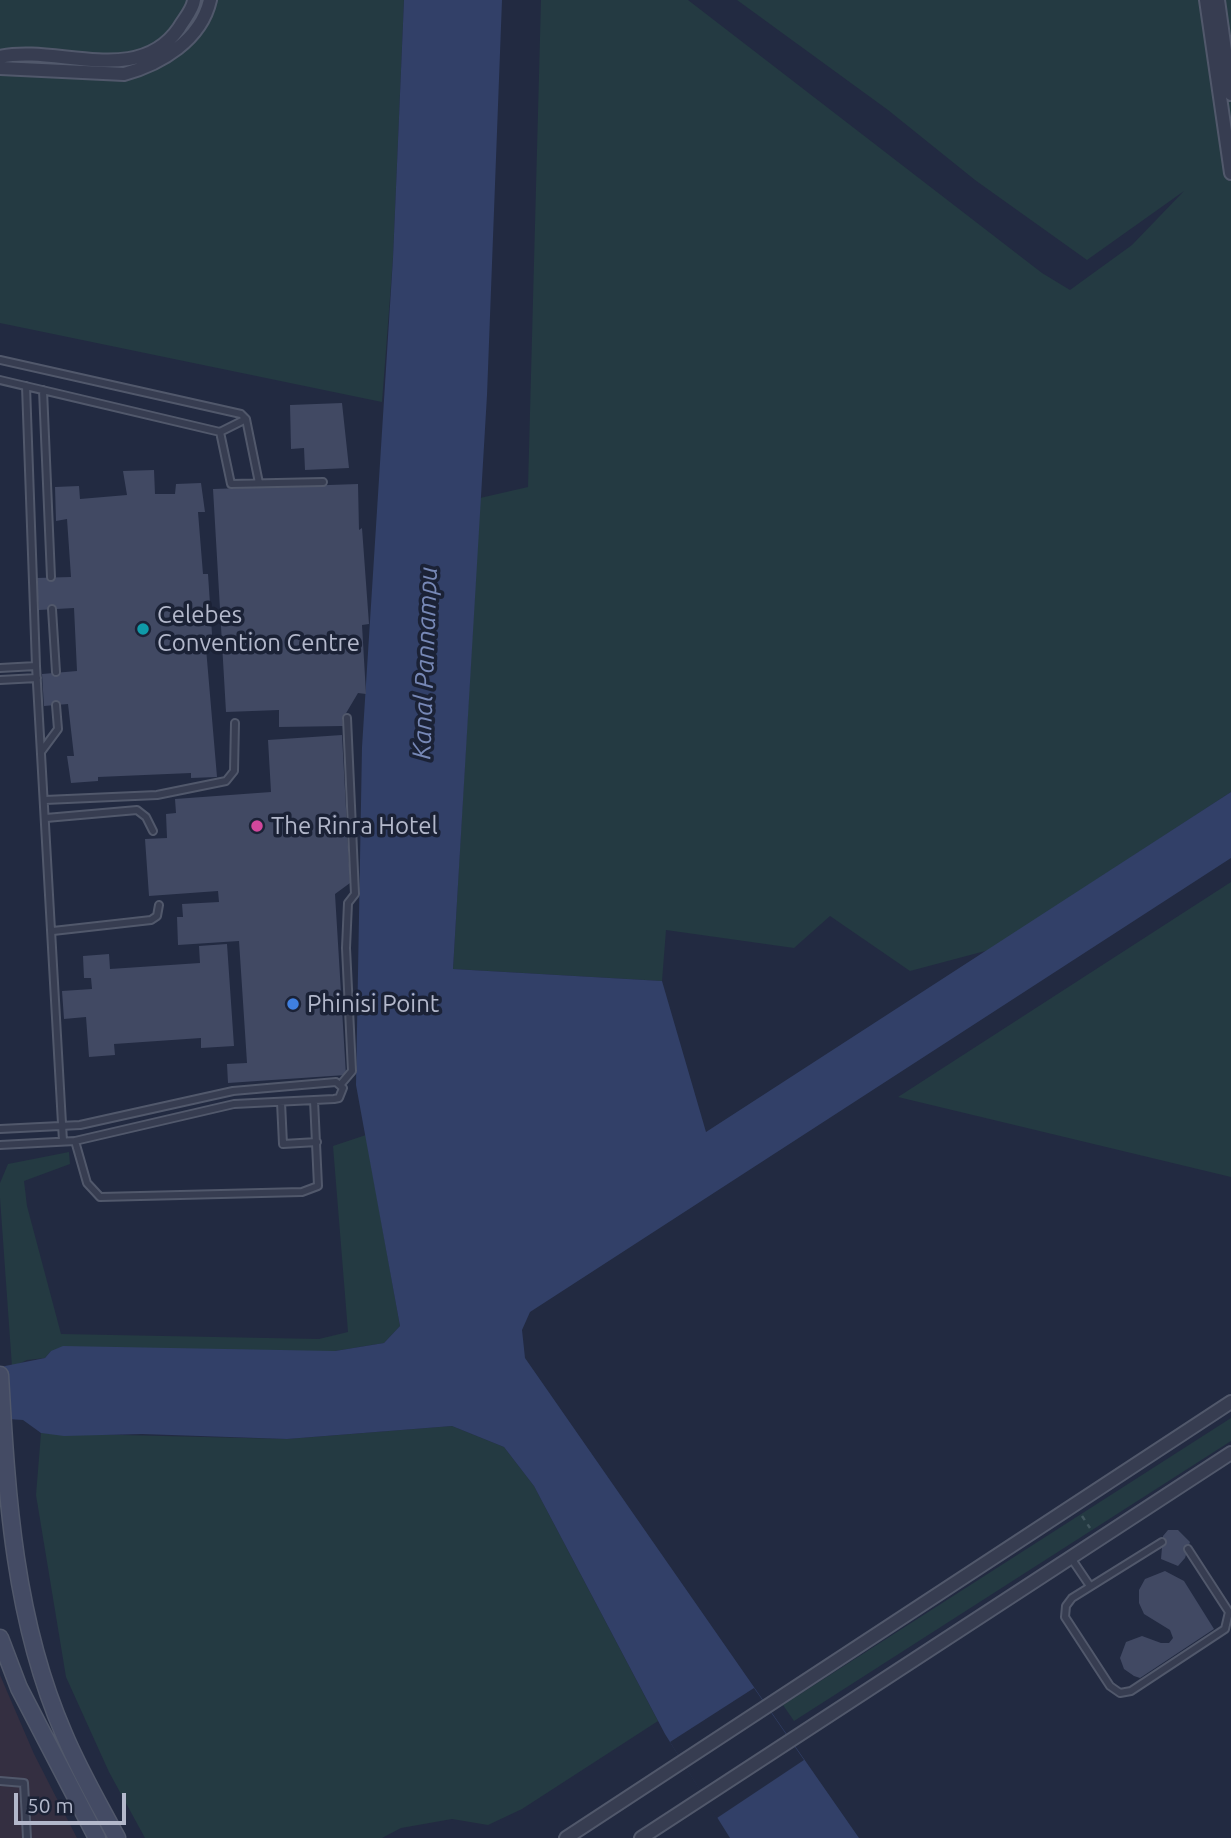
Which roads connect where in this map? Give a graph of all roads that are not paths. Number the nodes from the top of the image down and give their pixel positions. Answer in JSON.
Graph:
{"nodes":[{"id":1,"x":194,"y":0,"type":"edge"},
{"id":2,"x":210,"y":0,"type":"edge"},
{"id":3,"x":1206,"y":0,"type":"edge"},
{"id":4,"x":1218,"y":0,"type":"edge"},
{"id":5,"x":155,"y":49,"type":"junction"},
{"id":6,"x":0,"y":57,"type":"edge"},
{"id":7,"x":163,"y":60,"type":"junction"},
{"id":8,"x":0,"y":68,"type":"edge"},
{"id":9,"x":1231,"y":94,"type":"edge"},
{"id":10,"x":1231,"y":173,"type":"edge"},
{"id":11,"x":0,"y":360,"type":"edge"},
{"id":12,"x":0,"y":380,"type":"edge"},
{"id":13,"x":26,"y":386,"type":"junction"},
{"id":14,"x":43,"y":390,"type":"junction"},
{"id":15,"x":246,"y":419,"type":"junction"},
{"id":16,"x":220,"y":432,"type":"junction"},
{"id":17,"x":323,"y":482,"type":"dead end"},
{"id":18,"x":259,"y":483,"type":"junction"},
{"id":19,"x":51,"y":577,"type":"dead end"},
{"id":20,"x":52,"y":609,"type":"dead end"},
{"id":21,"x":36,"y":666,"type":"junction"},
{"id":22,"x":0,"y":668,"type":"edge"},
{"id":23,"x":56,"y":673,"type":"dead end"},
{"id":24,"x":37,"y":678,"type":"junction"},
{"id":25,"x":0,"y":680,"type":"edge"},
{"id":26,"x":56,"y":705,"type":"dead end"},
{"id":27,"x":347,"y":718,"type":"dead end"},
{"id":28,"x":235,"y":723,"type":"dead end"},
{"id":29,"x":41,"y":752,"type":"junction"},
{"id":30,"x":44,"y":800,"type":"junction"},
{"id":31,"x":46,"y":818,"type":"junction"},
{"id":32,"x":153,"y":831,"type":"dead end"},
{"id":33,"x":159,"y":905,"type":"dead end"},
{"id":34,"x":52,"y":931,"type":"junction"},
{"id":35,"x":341,"y":1084,"type":"junction"},
{"id":36,"x":314,"y":1100,"type":"junction"},
{"id":37,"x":186,"y":1101,"type":"junction"},
{"id":38,"x":281,"y":1102,"type":"junction"},
{"id":39,"x":188,"y":1114,"type":"junction"},
{"id":40,"x":63,"y":1126,"type":"junction"},
{"id":41,"x":0,"y":1129,"type":"edge"},
{"id":42,"x":63,"y":1141,"type":"junction"},
{"id":43,"x":75,"y":1141,"type":"junction"},
{"id":44,"x":317,"y":1142,"type":"junction"},
{"id":45,"x":0,"y":1145,"type":"edge"},
{"id":46,"x":0,"y":1375,"type":"edge"},
{"id":47,"x":1231,"y":1402,"type":"edge"},
{"id":48,"x":1231,"y":1453,"type":"edge"},
{"id":49,"x":1162,"y":1542,"type":"dead end"},
{"id":50,"x":1188,"y":1549,"type":"dead end"},
{"id":51,"x":1071,"y":1558,"type":"junction"},
{"id":52,"x":1090,"y":1586,"type":"junction"},
{"id":53,"x":0,"y":1639,"type":"edge"},
{"id":54,"x":0,"y":1782,"type":"edge"},
{"id":55,"x":27,"y":1838,"type":"edge"},
{"id":56,"x":97,"y":1838,"type":"edge"},
{"id":57,"x":117,"y":1838,"type":"edge"},
{"id":58,"x":566,"y":1838,"type":"edge"},
{"id":59,"x":641,"y":1838,"type":"edge"}],
"edges":[{"from":1,"to":5,"type":"street"},
{"from":2,"to":7,"type":"street"},
{"from":3,"to":10,"type":"street"},
{"from":4,"to":9,"type":"street"},
{"from":5,"to":6,"type":"street"},
{"from":5,"to":7,"type":"street"},
{"from":7,"to":8,"type":"street"},
{"from":11,"to":15,"type":"lane"},
{"from":12,"to":13,"type":"lane"},
{"from":13,"to":14,"type":"lane"},
{"from":13,"to":21,"type":"lane"},
{"from":14,"to":16,"type":"lane"},
{"from":14,"to":19,"type":"lane"},
{"from":15,"to":16,"type":"lane"},
{"from":15,"to":18,"type":"lane"},
{"from":16,"to":18,"type":"lane"},
{"from":17,"to":18,"type":"lane"},
{"from":20,"to":23,"type":"lane"},
{"from":21,"to":22,"type":"lane"},
{"from":21,"to":24,"type":"lane"},
{"from":24,"to":25,"type":"lane"},
{"from":24,"to":29,"type":"lane"},
{"from":26,"to":29,"type":"lane"},
{"from":27,"to":35,"type":"lane"},
{"from":28,"to":30,"type":"lane"},
{"from":29,"to":30,"type":"lane"},
{"from":30,"to":31,"type":"lane"},
{"from":31,"to":32,"type":"lane"},
{"from":31,"to":34,"type":"lane"},
{"from":33,"to":34,"type":"lane"},
{"from":34,"to":40,"type":"lane"},
{"from":35,"to":36,"type":"lane"},
{"from":35,"to":37,"type":"lane"},
{"from":36,"to":38,"type":"lane"},
{"from":36,"to":44,"type":"lane"},
{"from":37,"to":39,"type":"lane"},
{"from":37,"to":40,"type":"lane"},
{"from":38,"to":39,"type":"lane"},
{"from":38,"to":44,"type":"lane"},
{"from":39,"to":43,"type":"lane"},
{"from":40,"to":41,"type":"lane"},
{"from":40,"to":42,"type":"lane"},
{"from":42,"to":43,"type":"lane"},
{"from":42,"to":45,"type":"lane"},
{"from":43,"to":44,"type":"lane"},
{"from":46,"to":57,"type":"main road"},
{"from":47,"to":58,"type":"street"},
{"from":48,"to":51,"type":"street"},
{"from":49,"to":52,"type":"lane"},
{"from":50,"to":52,"type":"lane"},
{"from":51,"to":52,"type":"lane"},
{"from":51,"to":59,"type":"street"},
{"from":53,"to":56,"type":"main road"},
{"from":54,"to":55,"type":"lane"}]}
